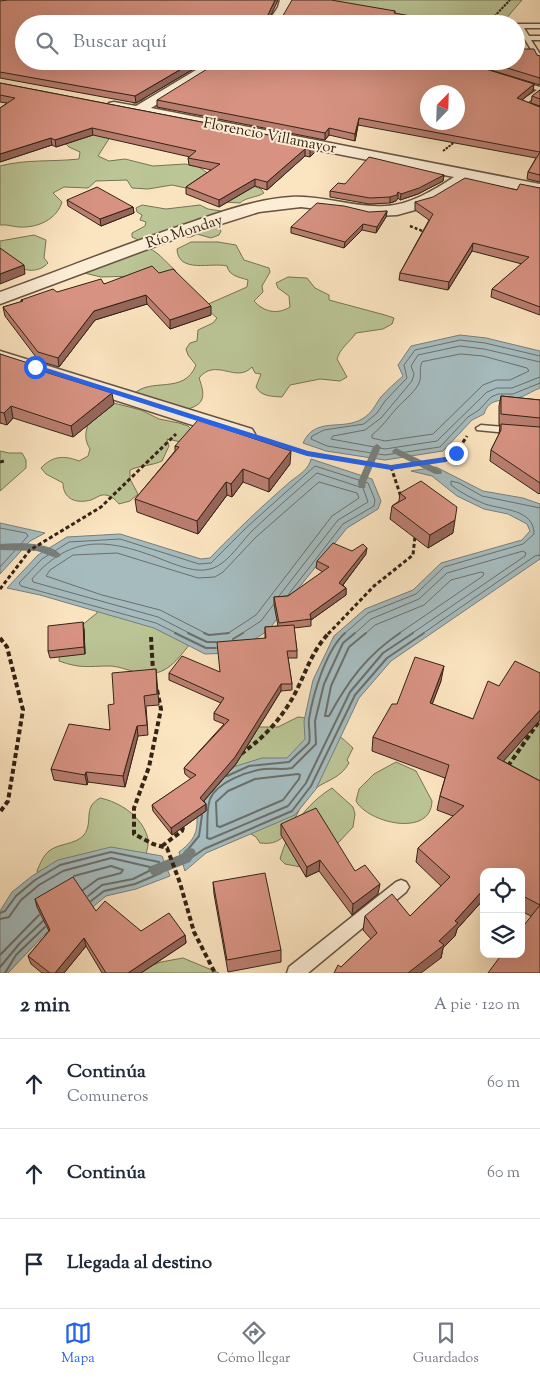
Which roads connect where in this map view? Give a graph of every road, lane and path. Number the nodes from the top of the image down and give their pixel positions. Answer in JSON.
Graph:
{"nodes":[{"id":1,"x":286,"y":0,"type":"edge"},
{"id":2,"x":510,"y":0,"type":"edge"},
{"id":3,"x":279,"y":15,"type":"edge"},
{"id":4,"x":496,"y":15,"type":"edge"},
{"id":5,"x":525,"y":26,"type":"edge"},
{"id":6,"x":540,"y":26,"type":"edge"},
{"id":7,"x":525,"y":35,"type":"edge"},
{"id":8,"x":527,"y":38,"type":"junction"},
{"id":9,"x":540,"y":38,"type":"edge"},
{"id":10,"x":540,"y":60,"type":"edge"},
{"id":11,"x":205,"y":70,"type":"edge"},
{"id":12,"x":512,"y":81,"type":"edge"},
{"id":13,"x":540,"y":90,"type":"edge"},
{"id":14,"x":103,"y":104,"type":"edge"},
{"id":15,"x":531,"y":107,"type":"edge"},
{"id":16,"x":139,"y":110,"type":"junction"},
{"id":17,"x":462,"y":137,"type":"edge"},
{"id":18,"x":424,"y":166,"type":"junction"},
{"id":19,"x":467,"y":175,"type":"junction"},
{"id":20,"x":540,"y":189,"type":"edge"},
{"id":21,"x":376,"y":212,"type":"junction"},
{"id":22,"x":434,"y":234,"type":"edge"},
{"id":23,"x":0,"y":298,"type":"edge"},
{"id":24,"x":0,"y":357,"type":"edge"},
{"id":25,"x":192,"y":418,"type":"junction"},
{"id":26,"x":481,"y":428,"type":"joint"},
{"id":27,"x":540,"y":433,"type":"edge"},
{"id":28,"x":244,"y":434,"type":"joint"},
{"id":29,"x":391,"y":467,"type":"junction"},
{"id":30,"x":403,"y":502,"type":"edge"},
{"id":31,"x":412,"y":528,"type":"edge"},
{"id":32,"x":0,"y":589,"type":"edge"},
{"id":33,"x":0,"y":638,"type":"edge"},
{"id":34,"x":151,"y":638,"type":"dead end"},
{"id":35,"x":154,"y":674,"type":"edge"},
{"id":36,"x":156,"y":683,"type":"edge"},
{"id":37,"x":540,"y":720,"type":"edge"},
{"id":38,"x":240,"y":755,"type":"edge"},
{"id":39,"x":507,"y":768,"type":"edge"},
{"id":40,"x":0,"y":812,"type":"edge"},
{"id":41,"x":184,"y":822,"type":"edge"},
{"id":42,"x":164,"y":847,"type":"junction"},
{"id":43,"x":401,"y":888,"type":"dead end"},
{"id":44,"x":215,"y":973,"type":"edge"},
{"id":45,"x":295,"y":973,"type":"edge"}],
"edges":[{"from":1,"to":3,"type":"street"},
{"from":2,"to":4,"type":"path"},
{"from":5,"to":6,"type":"lane"},
{"from":7,"to":8,"type":"lane"},
{"from":8,"to":9,"type":"lane"},
{"from":8,"to":10,"type":"lane"},
{"from":11,"to":16,"type":"street"},
{"from":12,"to":13,"type":"lane"},
{"from":13,"to":15,"type":"lane"},
{"from":14,"to":16,"type":"street","name":"Florencio Villamayor"},
{"from":16,"to":18,"type":"street","name":"Florencio Villamayor"},
{"from":17,"to":18,"type":"path"},
{"from":18,"to":19,"type":"street","name":"Florencio Villamayor"},
{"from":19,"to":20,"type":"street","name":"Florencio Villamayor"},
{"from":19,"to":21,"type":"street"},
{"from":21,"to":22,"type":"path"},
{"from":21,"to":23,"type":"street","name":"Río Monday"},
{"from":24,"to":25,"type":"street"},
{"from":25,"to":28,"type":"street"},
{"from":25,"to":32,"type":"path"},
{"from":26,"to":27,"type":"lane"},
{"from":26,"to":29,"type":"path"},
{"from":28,"to":29,"type":"path"},
{"from":29,"to":30,"type":"path"},
{"from":31,"to":38,"type":"path"},
{"from":33,"to":40,"type":"path"},
{"from":34,"to":35,"type":"path"},
{"from":36,"to":42,"type":"path"},
{"from":37,"to":39,"type":"path"},
{"from":41,"to":42,"type":"path"},
{"from":42,"to":44,"type":"path"},
{"from":43,"to":45,"type":"lane"}]}
